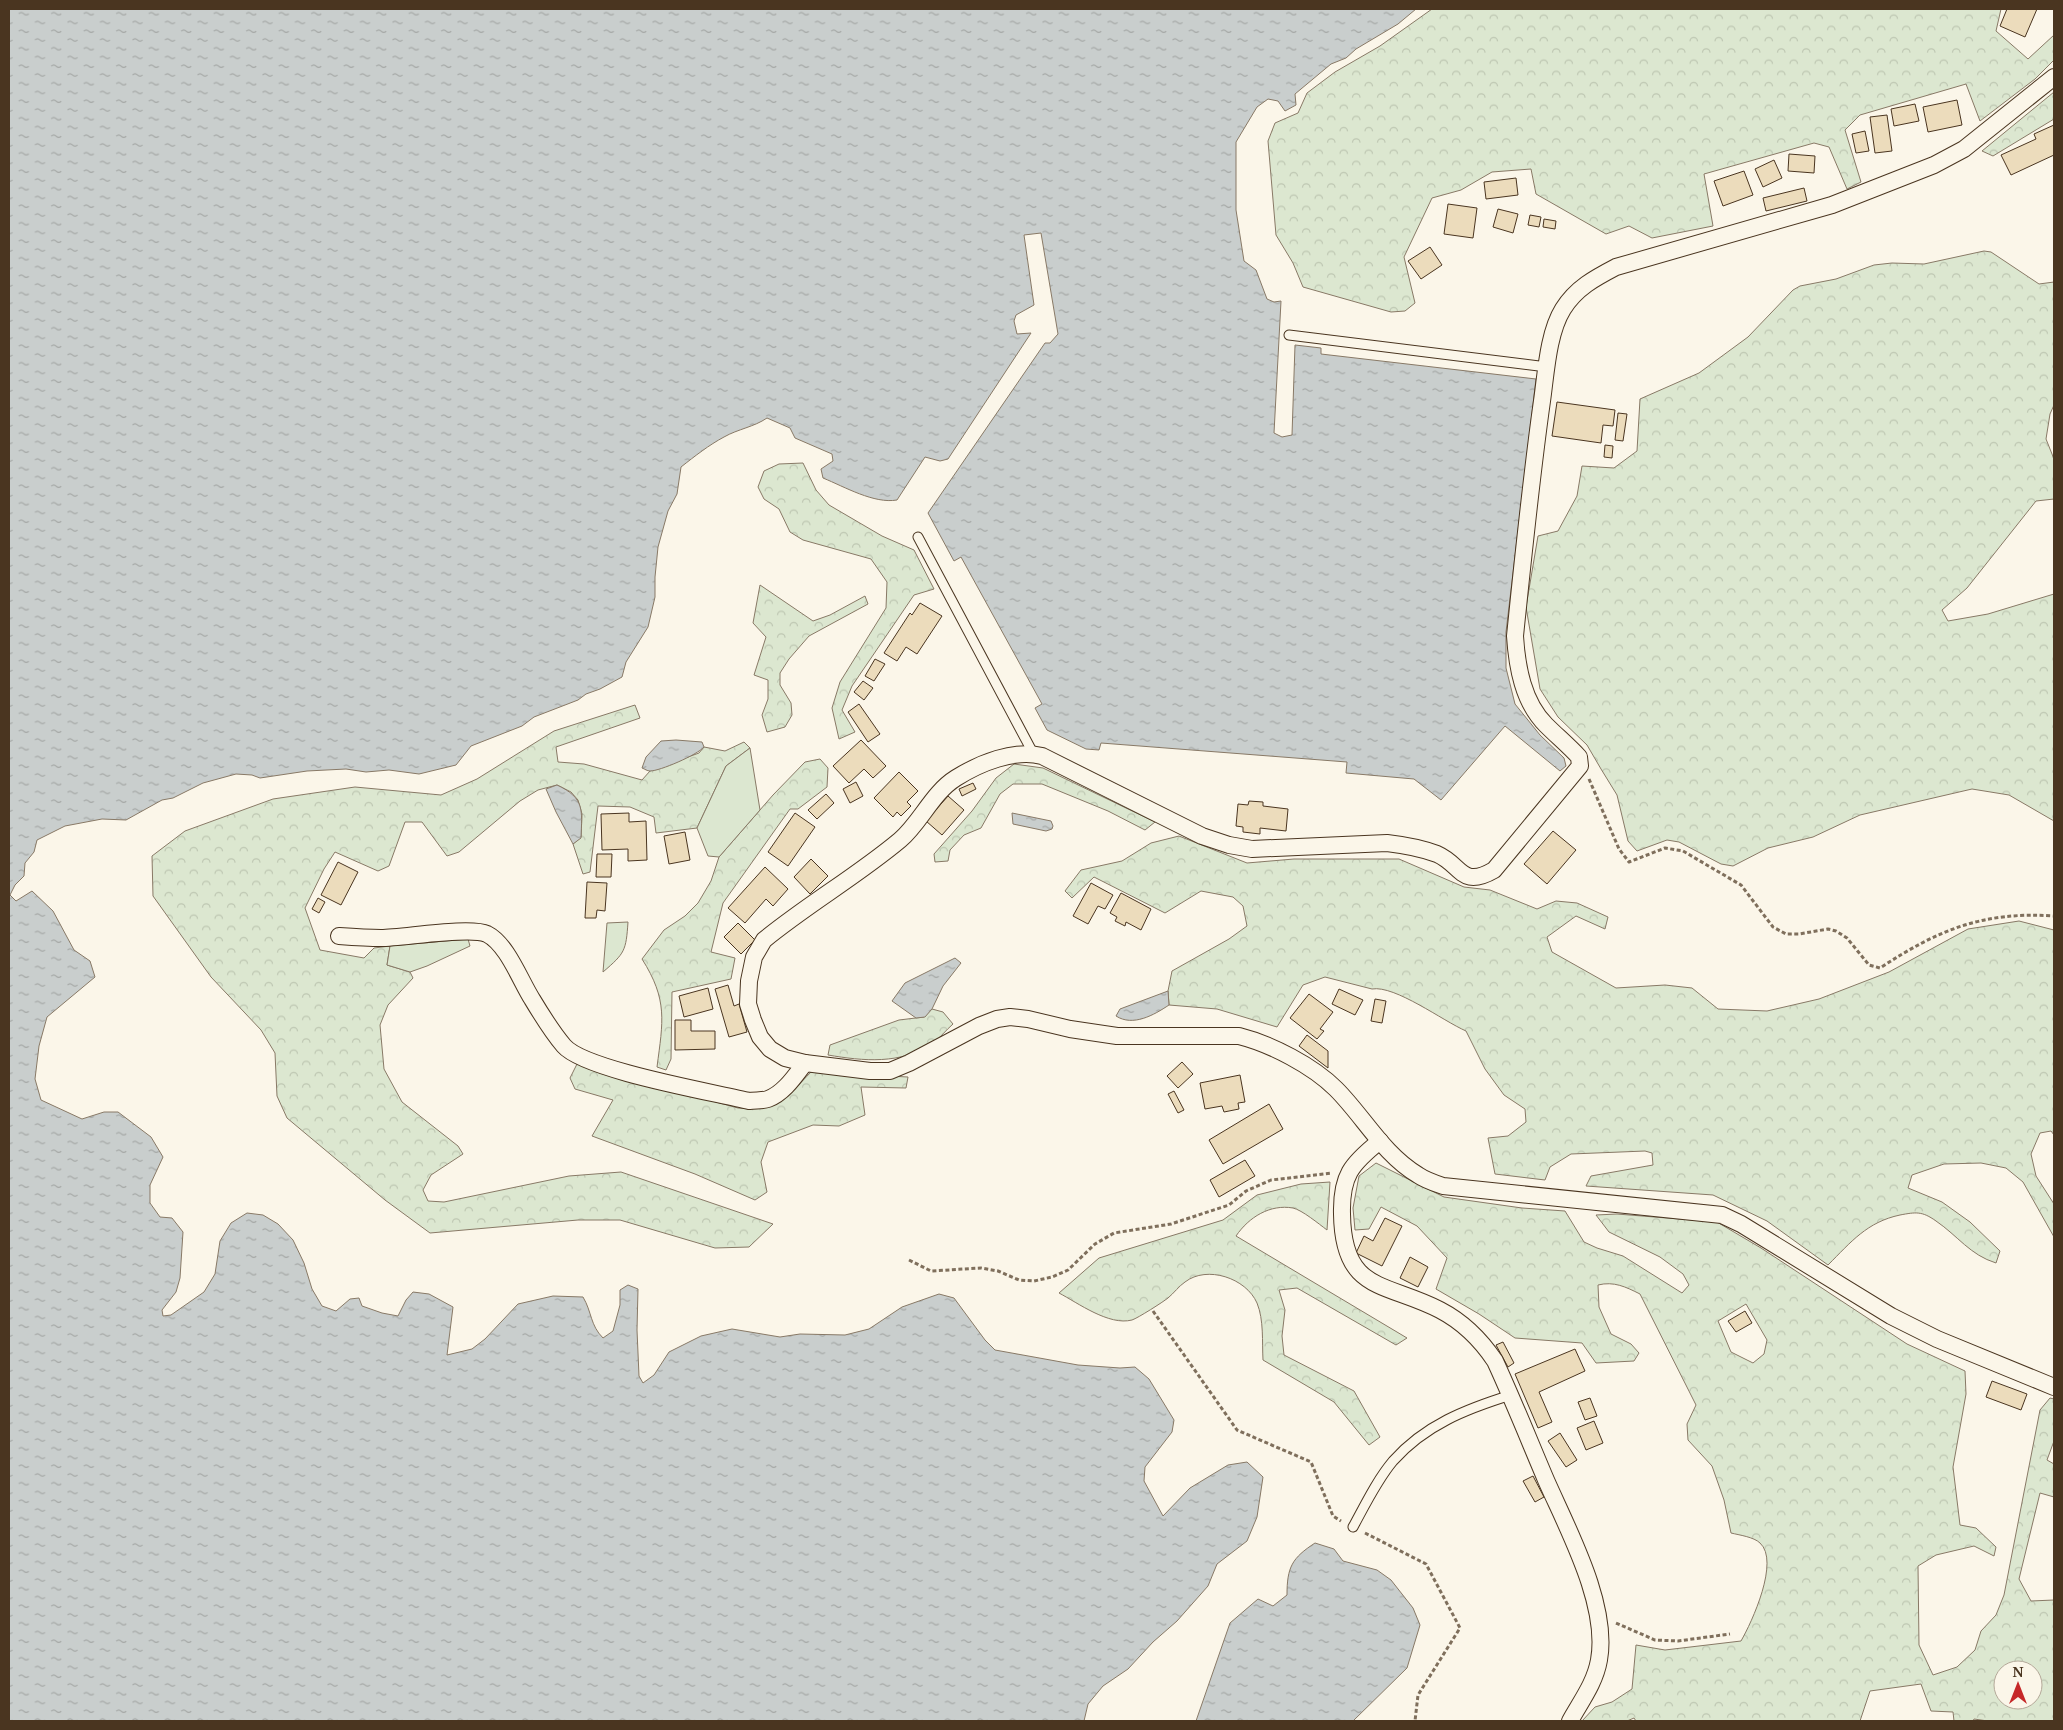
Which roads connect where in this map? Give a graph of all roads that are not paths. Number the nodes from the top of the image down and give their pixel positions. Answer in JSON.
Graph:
{"nodes":[{"id":1,"x":2054,"y":77,"type":"edge"},
{"id":2,"x":1289,"y":335,"type":"dead end"},
{"id":3,"x":1547,"y":367,"type":"junction"},
{"id":4,"x":918,"y":537,"type":"dead end"},
{"id":5,"x":1033,"y":754,"type":"junction"},
{"id":6,"x":339,"y":936,"type":"dead end"},
{"id":7,"x":805,"y":1063,"type":"junction"},
{"id":8,"x":1380,"y":1141,"type":"junction"},
{"id":9,"x":2054,"y":1387,"type":"edge"},
{"id":10,"x":1511,"y":1395,"type":"junction"},
{"id":11,"x":1353,"y":1526,"type":"road end"},
{"id":12,"x":1570,"y":1721,"type":"edge"}],
"edges":[{"from":1,"to":3,"type":"street"},
{"from":2,"to":3,"type":"lane"},
{"from":3,"to":5,"type":"street"},
{"from":4,"to":5,"type":"lane"},
{"from":5,"to":7,"type":"street"},
{"from":6,"to":7,"type":"street"},
{"from":7,"to":8,"type":"street"},
{"from":8,"to":9,"type":"street"},
{"from":8,"to":10,"type":"street"},
{"from":10,"to":11,"type":"lane"},
{"from":10,"to":12,"type":"street"}]}
